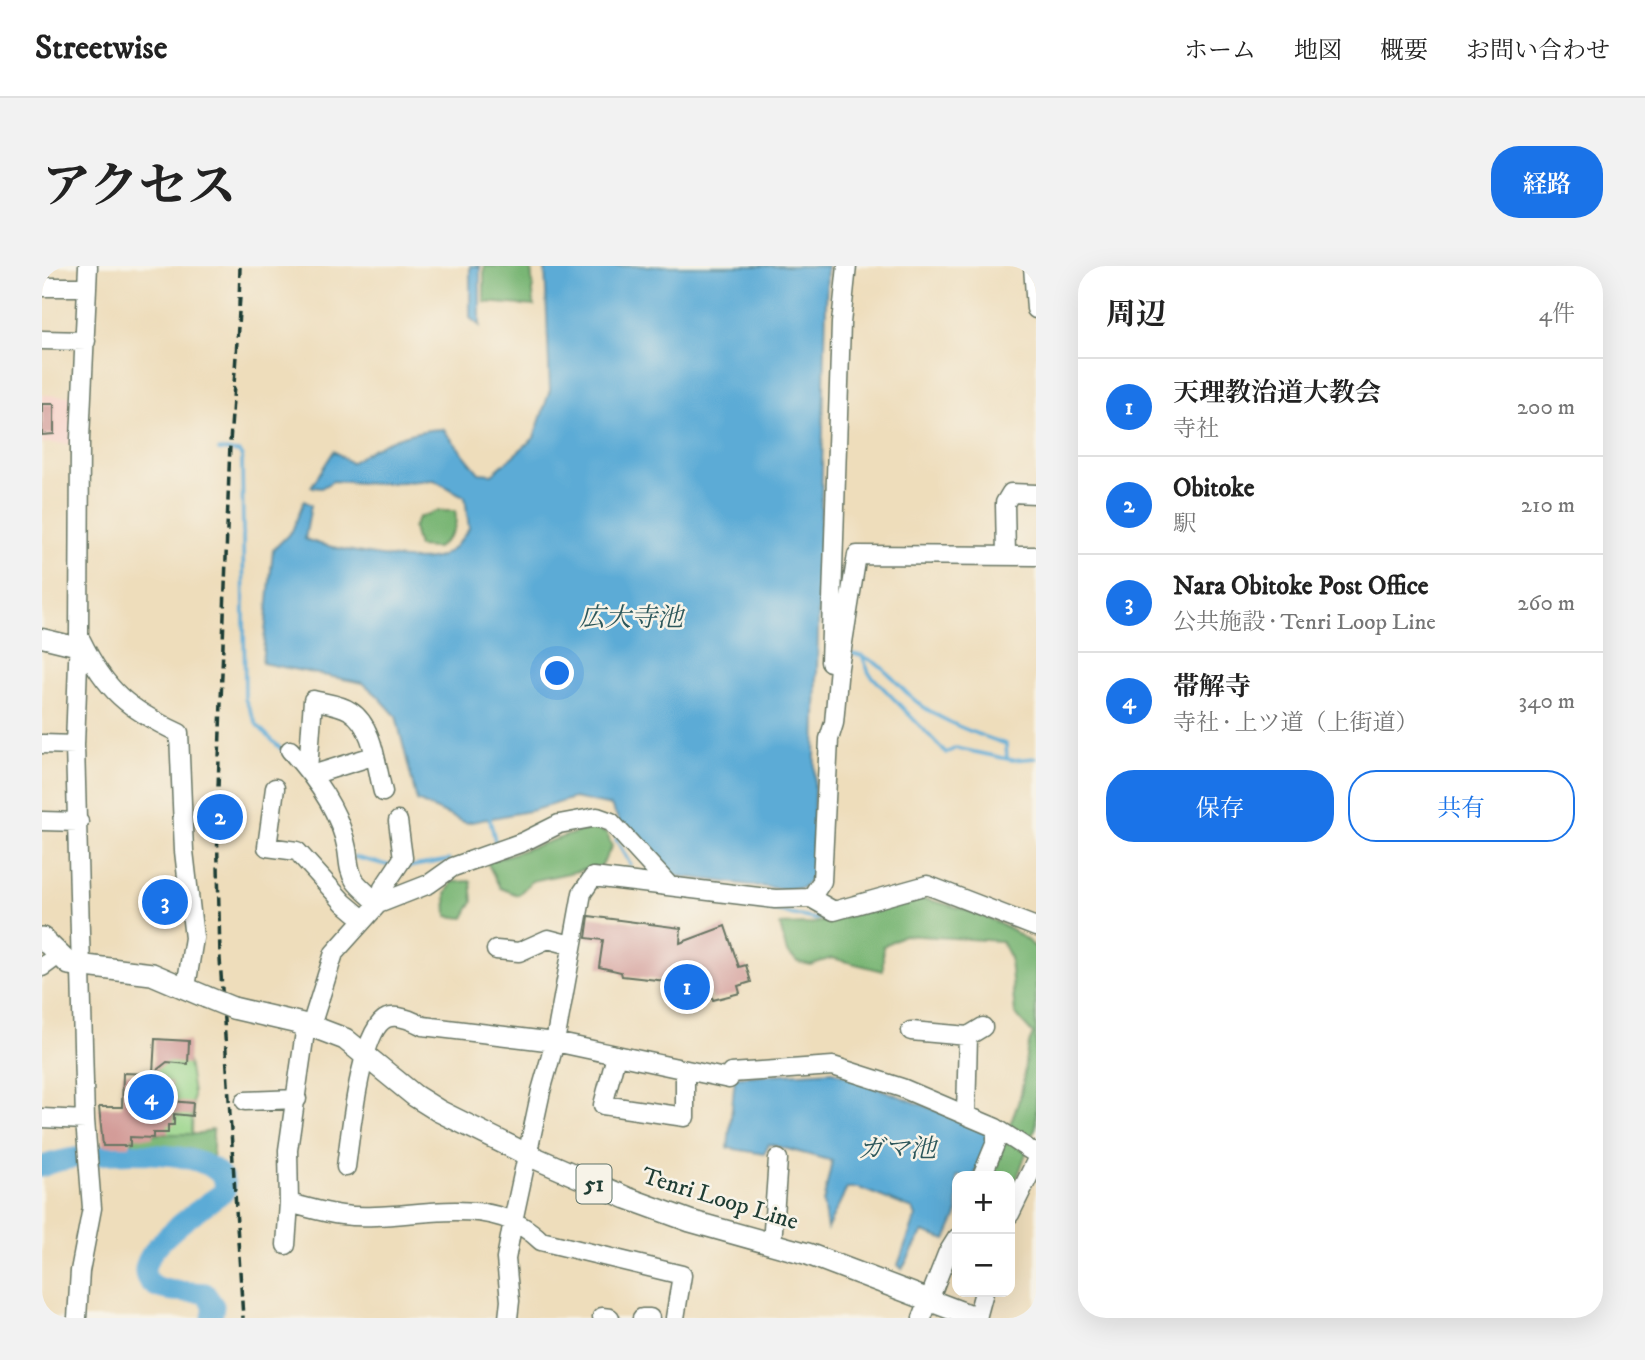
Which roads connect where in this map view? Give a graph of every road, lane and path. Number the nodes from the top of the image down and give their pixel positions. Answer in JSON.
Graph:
{"nodes":[{"id":1,"x":88,"y":266,"type":"edge"},
{"id":2,"x":847,"y":266,"type":"edge"},
{"id":3,"x":1033,"y":266,"type":"edge"},
{"id":4,"x":42,"y":287,"type":"edge"},
{"id":5,"x":87,"y":287,"type":"junction"},
{"id":6,"x":1036,"y":309,"type":"edge"},
{"id":7,"x":42,"y":340,"type":"edge"},
{"id":8,"x":86,"y":341,"type":"junction"},
{"id":9,"x":1036,"y":494,"type":"edge"},
{"id":10,"x":1006,"y":556,"type":"junction"},
{"id":11,"x":1036,"y":556,"type":"edge"},
{"id":12,"x":42,"y":638,"type":"edge"},
{"id":13,"x":79,"y":641,"type":"junction"},
{"id":14,"x":829,"y":738,"type":"junction"},
{"id":15,"x":42,"y":744,"type":"edge"},
{"id":16,"x":75,"y":745,"type":"junction"},
{"id":17,"x":290,"y":750,"type":"dead end"},
{"id":18,"x":373,"y":755,"type":"junction"},
{"id":19,"x":310,"y":772,"type":"junction"},
{"id":20,"x":275,"y":788,"type":"dead end"},
{"id":21,"x":383,"y":792,"type":"dead end"},
{"id":22,"x":42,"y":821,"type":"edge"},
{"id":23,"x":398,"y":821,"type":"dead end"},
{"id":24,"x":79,"y":822,"type":"junction"},
{"id":25,"x":667,"y":883,"type":"junction"},
{"id":26,"x":811,"y":898,"type":"junction"},
{"id":27,"x":378,"y":904,"type":"junction"},
{"id":28,"x":363,"y":919,"type":"junction"},
{"id":29,"x":1036,"y":927,"type":"edge"},
{"id":30,"x":42,"y":938,"type":"edge"},
{"id":31,"x":571,"y":945,"type":"junction"},
{"id":32,"x":496,"y":950,"type":"dead end"},
{"id":33,"x":50,"y":962,"type":"edge"},
{"id":34,"x":82,"y":967,"type":"junction"},
{"id":35,"x":186,"y":987,"type":"junction"},
{"id":36,"x":309,"y":1026,"type":"junction"},
{"id":37,"x":911,"y":1031,"type":"dead end"},
{"id":38,"x":555,"y":1042,"type":"junction"},
{"id":39,"x":365,"y":1053,"type":"junction"},
{"id":40,"x":616,"y":1056,"type":"junction"},
{"id":41,"x":685,"y":1071,"type":"junction"},
{"id":42,"x":297,"y":1099,"type":"junction"},
{"id":43,"x":245,"y":1101,"type":"dead end"},
{"id":44,"x":966,"y":1115,"type":"junction"},
{"id":45,"x":42,"y":1118,"type":"edge"},
{"id":46,"x":85,"y":1120,"type":"junction"},
{"id":47,"x":996,"y":1128,"type":"junction"},
{"id":48,"x":526,"y":1154,"type":"junction"},
{"id":49,"x":1036,"y":1154,"type":"edge"},
{"id":50,"x":779,"y":1158,"type":"dead end"},
{"id":51,"x":1036,"y":1161,"type":"edge"},
{"id":52,"x":346,"y":1167,"type":"dead end"},
{"id":53,"x":984,"y":1171,"type":"edge"},
{"id":54,"x":289,"y":1203,"type":"junction"},
{"id":55,"x":1015,"y":1204,"type":"edge"},
{"id":56,"x":513,"y":1221,"type":"junction"},
{"id":57,"x":772,"y":1244,"type":"junction"},
{"id":58,"x":286,"y":1245,"type":"dead end"},
{"id":59,"x":952,"y":1249,"type":"edge"},
{"id":60,"x":983,"y":1297,"type":"edge"},
{"id":61,"x":926,"y":1309,"type":"edge"},
{"id":62,"x":77,"y":1318,"type":"edge"},
{"id":63,"x":508,"y":1318,"type":"edge"},
{"id":64,"x":642,"y":1318,"type":"edge"},
{"id":65,"x":650,"y":1318,"type":"edge"},
{"id":66,"x":675,"y":1318,"type":"edge"},
{"id":67,"x":977,"y":1318,"type":"edge"}],
"edges":[{"from":1,"to":5,"type":"street"},
{"from":2,"to":14,"type":"street"},
{"from":3,"to":6,"type":"street"},
{"from":4,"to":5,"type":"street"},
{"from":5,"to":8,"type":"street"},
{"from":7,"to":8,"type":"street"},
{"from":8,"to":13,"type":"street"},
{"from":9,"to":10,"type":"street"},
{"from":10,"to":11,"type":"street"},
{"from":10,"to":14,"type":"street"},
{"from":12,"to":13,"type":"street"},
{"from":13,"to":16,"type":"street"},
{"from":13,"to":35,"type":"street"},
{"from":14,"to":26,"type":"street"},
{"from":15,"to":16,"type":"street"},
{"from":16,"to":24,"type":"street"},
{"from":17,"to":19,"type":"street"},
{"from":18,"to":19,"type":"street"},
{"from":18,"to":19,"type":"street"},
{"from":18,"to":21,"type":"street"},
{"from":19,"to":27,"type":"street"},
{"from":20,"to":28,"type":"street"},
{"from":22,"to":24,"type":"street"},
{"from":23,"to":27,"type":"street"},
{"from":24,"to":34,"type":"street"},
{"from":25,"to":26,"type":"street"},
{"from":25,"to":27,"type":"street"},
{"from":25,"to":31,"type":"street"},
{"from":26,"to":29,"type":"street"},
{"from":27,"to":28,"type":"street"},
{"from":28,"to":36,"type":"street"},
{"from":30,"to":33,"type":"main road","name":"Tenri Loop Line","number":"51"},
{"from":31,"to":32,"type":"street"},
{"from":31,"to":38,"type":"street"},
{"from":33,"to":34,"type":"main road","name":"Tenri Loop Line","number":"51"},
{"from":34,"to":35,"type":"main road","name":"Tenri Loop Line","number":"51"},
{"from":34,"to":46,"type":"street"},
{"from":35,"to":36,"type":"main road","name":"Tenri Loop Line","number":"51","bridge":true},
{"from":36,"to":39,"type":"main road","name":"Tenri Loop Line","number":"51"},
{"from":36,"to":42,"type":"street"},
{"from":37,"to":44,"type":"street"},
{"from":38,"to":39,"type":"street"},
{"from":38,"to":40,"type":"street"},
{"from":38,"to":48,"type":"street"},
{"from":39,"to":48,"type":"main road","name":"Tenri Loop Line","number":"51"},
{"from":39,"to":52,"type":"street"},
{"from":40,"to":41,"type":"street"},
{"from":40,"to":41,"type":"street"},
{"from":41,"to":44,"type":"street"},
{"from":42,"to":43,"type":"street"},
{"from":42,"to":54,"type":"street"},
{"from":44,"to":47,"type":"street"},
{"from":45,"to":46,"type":"street"},
{"from":46,"to":62,"type":"street"},
{"from":47,"to":49,"type":"street"},
{"from":47,"to":53,"type":"street"},
{"from":48,"to":56,"type":"street"},
{"from":48,"to":57,"type":"main road","name":"Tenri Loop Line","number":"51"},
{"from":50,"to":57,"type":"street"},
{"from":51,"to":55,"type":"street"},
{"from":54,"to":56,"type":"street"},
{"from":54,"to":58,"type":"street"},
{"from":56,"to":63,"type":"street"},
{"from":56,"to":66,"type":"street"},
{"from":57,"to":61,"type":"main road","name":"Tenri Loop Line","number":"51"},
{"from":59,"to":61,"type":"street"},
{"from":60,"to":67,"type":"street"},
{"from":61,"to":67,"type":"main road","name":"Tenri Loop Line","number":"51"},
{"from":64,"to":65,"type":"street"}]}
